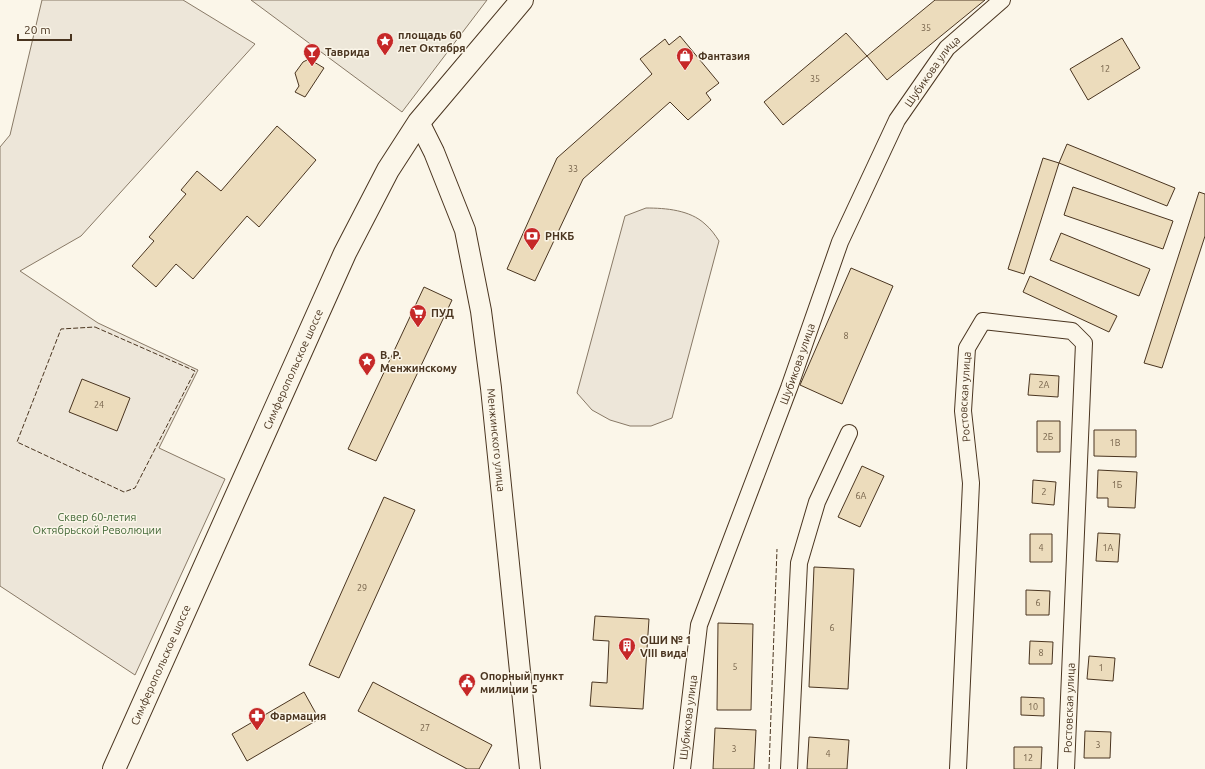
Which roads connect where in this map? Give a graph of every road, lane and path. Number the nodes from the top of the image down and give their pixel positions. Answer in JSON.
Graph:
{"nodes":[{"id":1,"x":522,"y":0,"type":"edge"},
{"id":2,"x":1002,"y":0,"type":"edge"},
{"id":3,"x":419,"y":122,"type":"junction"},
{"id":4,"x":849,"y":433,"type":"dead end"},
{"id":5,"x":114,"y":769,"type":"edge"},
{"id":6,"x":530,"y":769,"type":"edge"},
{"id":7,"x":682,"y":769,"type":"edge"},
{"id":8,"x":788,"y":769,"type":"edge"},
{"id":9,"x":958,"y":769,"type":"edge"},
{"id":10,"x":1066,"y":769,"type":"edge"}],
"edges":[{"from":1,"to":3,"type":"main road","name":"Симферопольское шоссе"},
{"from":2,"to":7,"type":"street","name":"Шубикова улица"},
{"from":3,"to":5,"type":"main road","name":"Симферопольское шоссе"},
{"from":3,"to":6,"type":"street","name":"Менжинского улица"},
{"from":4,"to":8,"type":"street"},
{"from":9,"to":10,"type":"street","name":"Ростовская улица"}]}
